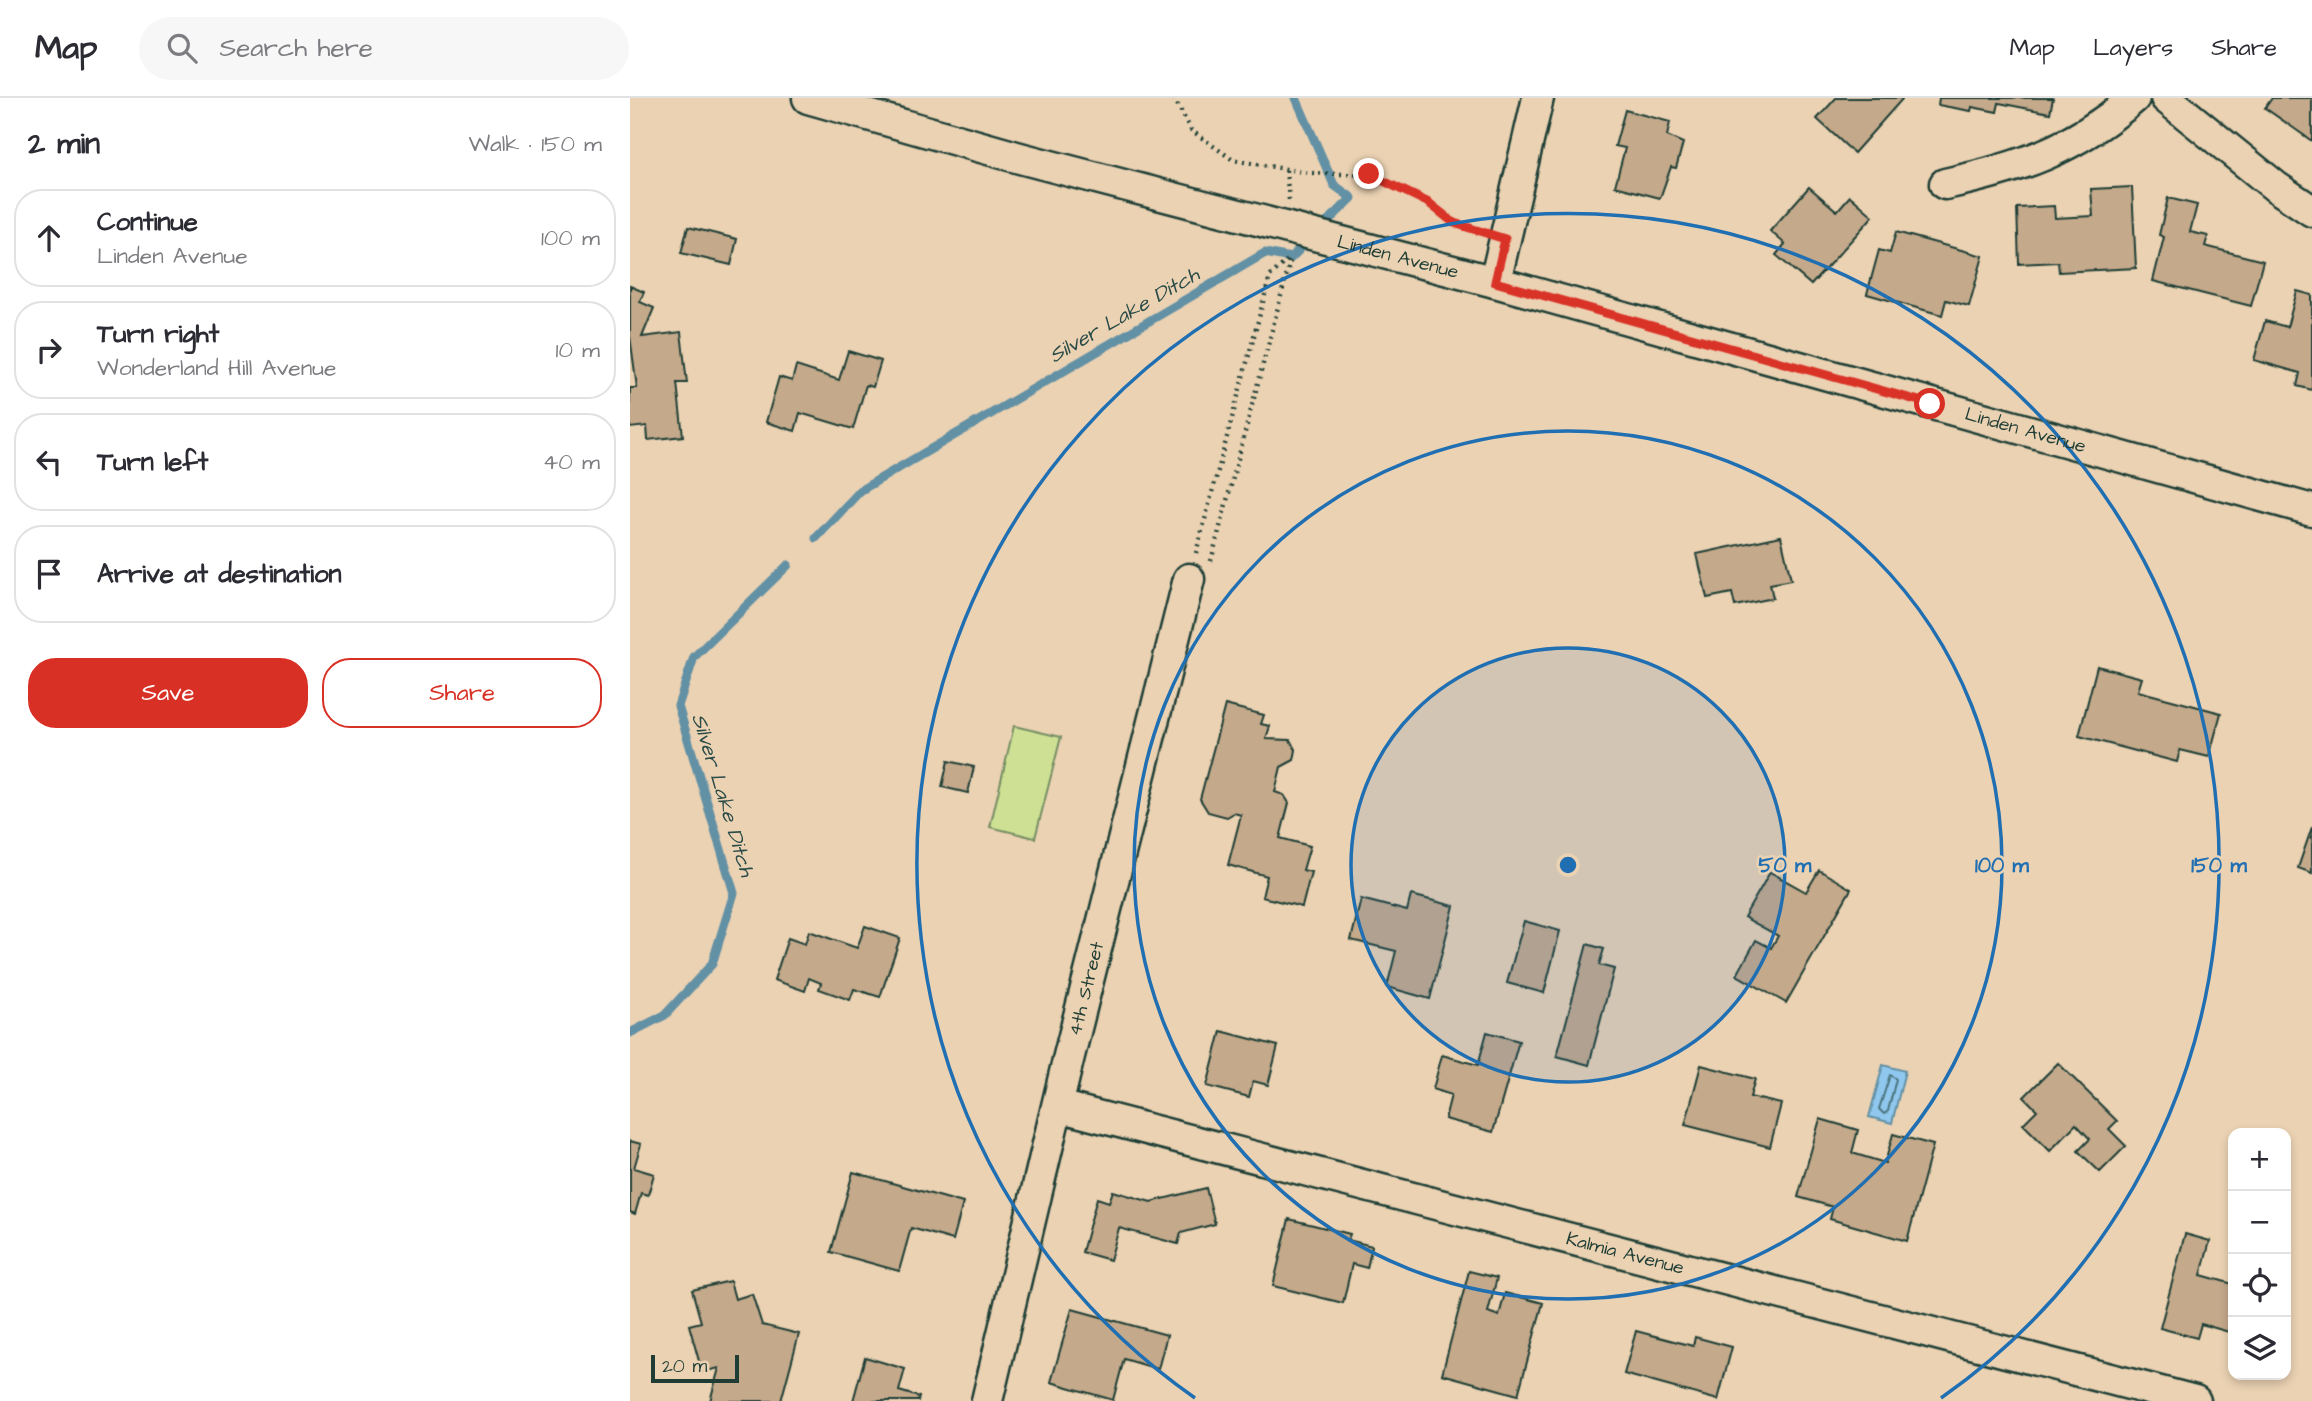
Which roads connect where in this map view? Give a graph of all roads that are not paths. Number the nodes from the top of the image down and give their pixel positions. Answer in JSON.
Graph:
{"nodes":[{"id":1,"x":809,"y":98,"type":"edge"},
{"id":2,"x":1538,"y":98,"type":"edge"},
{"id":3,"x":2134,"y":98,"type":"edge"},
{"id":4,"x":2166,"y":98,"type":"edge"},
{"id":5,"x":1945,"y":184,"type":"dead end"},
{"id":6,"x":2312,"y":211,"type":"edge"},
{"id":7,"x":1495,"y":282,"type":"junction"},
{"id":8,"x":2312,"y":509,"type":"edge"},
{"id":9,"x":1189,"y":579,"type":"road end"},
{"id":10,"x":1058,"y":1106,"type":"junction"},
{"id":11,"x":987,"y":1401,"type":"edge"},
{"id":12,"x":2194,"y":1401,"type":"edge"}],
"edges":[{"from":1,"to":7,"type":"street","name":"Linden Avenue"},
{"from":2,"to":7,"type":"street"},
{"from":3,"to":5,"type":"street"},
{"from":4,"to":6,"type":"street"},
{"from":7,"to":8,"type":"street","name":"Linden Avenue"},
{"from":9,"to":10,"type":"street","name":"4th Street"},
{"from":10,"to":11,"type":"street","name":"4th Street"},
{"from":10,"to":12,"type":"street","name":"Kalmia Avenue"}]}
